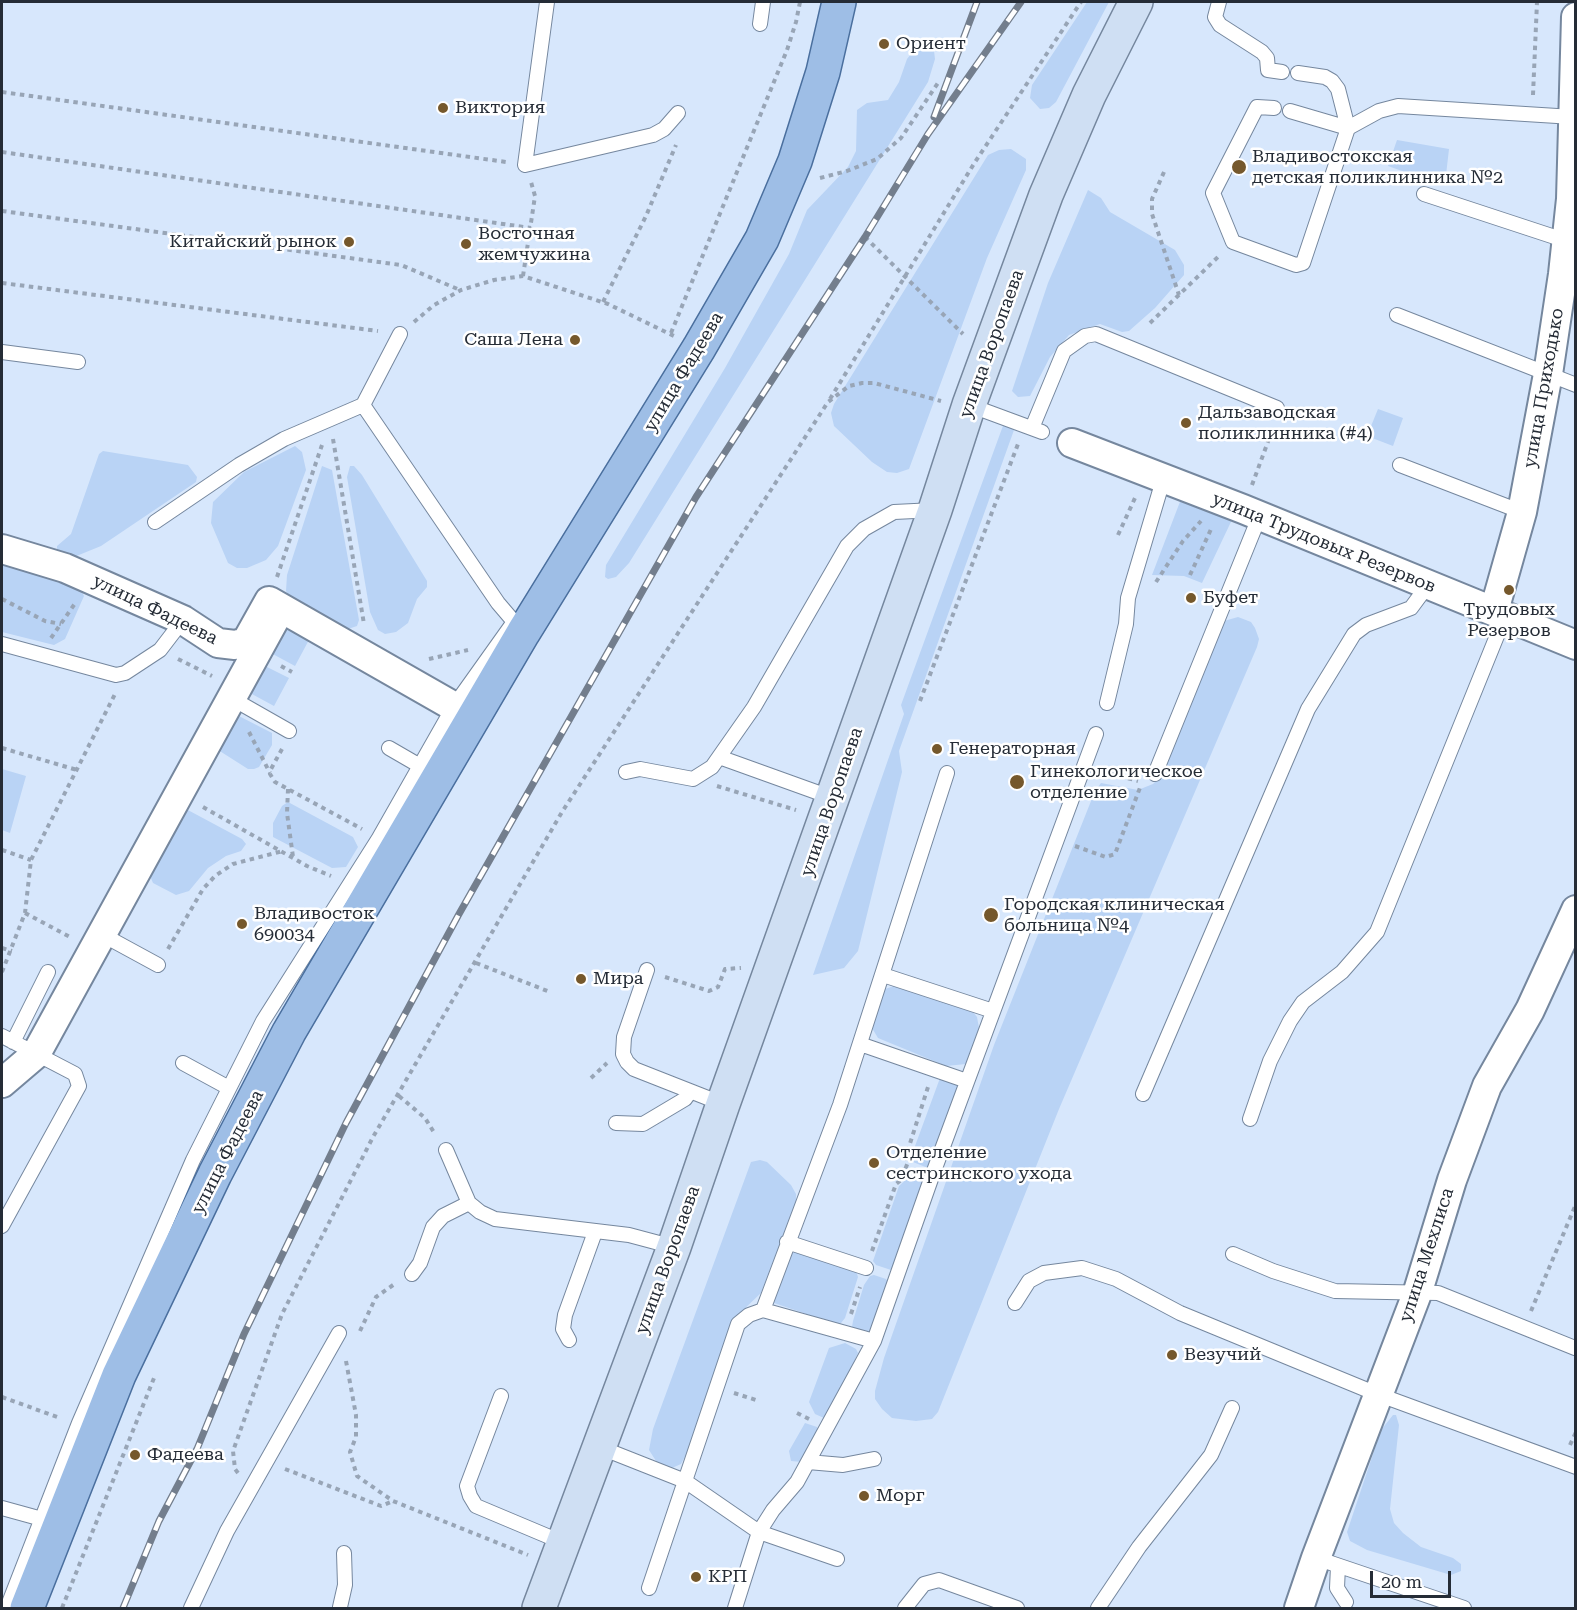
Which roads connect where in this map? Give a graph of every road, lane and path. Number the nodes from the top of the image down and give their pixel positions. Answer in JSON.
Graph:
{"nodes":[{"id":1,"x":547,"y":2,"type":"edge"},
{"id":2,"x":763,"y":2,"type":"edge"},
{"id":3,"x":800,"y":2,"type":"edge"},
{"id":4,"x":839,"y":2,"type":"edge"},
{"id":5,"x":1082,"y":2,"type":"edge"},
{"id":6,"x":1136,"y":2,"type":"edge"},
{"id":7,"x":1219,"y":2,"type":"edge"},
{"id":8,"x":1537,"y":2,"type":"edge"},
{"id":9,"x":1575,"y":17,"type":"edge"},
{"id":10,"x":760,"y":24,"type":"dead end"},
{"id":11,"x":1575,"y":56,"type":"edge"},
{"id":12,"x":1282,"y":72,"type":"dead end"},
{"id":13,"x":1298,"y":73,"type":"dead end"},
{"id":14,"x":938,"y":83,"type":"dead end"},
{"id":15,"x":2,"y":92,"type":"edge"},
{"id":16,"x":1274,"y":108,"type":"dead end"},
{"id":17,"x":1290,"y":111,"type":"dead end"},
{"id":18,"x":678,"y":113,"type":"dead end"},
{"id":19,"x":1532,"y":114,"type":"junction"},
{"id":20,"x":1573,"y":117,"type":"junction"},
{"id":21,"x":1348,"y":128,"type":"junction"},
{"id":22,"x":680,"y":135,"type":"dead end"},
{"id":23,"x":2,"y":152,"type":"edge"},
{"id":24,"x":525,"y":165,"type":"junction"},
{"id":25,"x":1164,"y":172,"type":"dead end"},
{"id":26,"x":810,"y":180,"type":"dead end"},
{"id":27,"x":1424,"y":194,"type":"dead end"},
{"id":28,"x":1573,"y":200,"type":"edge"},
{"id":29,"x":2,"y":211,"type":"edge"},
{"id":30,"x":531,"y":228,"type":"junction"},
{"id":31,"x":865,"y":237,"type":"dead end"},
{"id":32,"x":1567,"y":241,"type":"junction"},
{"id":33,"x":1233,"y":242,"type":"junction"},
{"id":34,"x":523,"y":276,"type":"junction"},
{"id":35,"x":1569,"y":277,"type":"edge"},
{"id":36,"x":906,"y":278,"type":"junction"},
{"id":37,"x":2,"y":283,"type":"edge"},
{"id":38,"x":461,"y":291,"type":"junction"},
{"id":39,"x":1179,"y":295,"type":"junction"},
{"id":40,"x":603,"y":302,"type":"junction"},
{"id":41,"x":1397,"y":315,"type":"dead end"},
{"id":42,"x":1150,"y":323,"type":"dead end"},
{"id":43,"x":655,"y":326,"type":"dead end"},
{"id":44,"x":400,"y":334,"type":"junction"},
{"id":45,"x":970,"y":341,"type":"dead end"},
{"id":46,"x":664,"y":345,"type":"dead end"},
{"id":47,"x":2,"y":352,"type":"edge"},
{"id":48,"x":78,"y":362,"type":"dead end"},
{"id":49,"x":1548,"y":374,"type":"junction"},
{"id":50,"x":1575,"y":385,"type":"edge"},
{"id":51,"x":828,"y":402,"type":"junction"},
{"id":52,"x":959,"y":404,"type":"junction"},
{"id":53,"x":363,"y":405,"type":"junction"},
{"id":54,"x":1277,"y":408,"type":"joint"},
{"id":55,"x":330,"y":420,"type":"junction"},
{"id":56,"x":1072,"y":443,"type":"dead end"},
{"id":57,"x":1400,"y":465,"type":"dead end"},
{"id":58,"x":1009,"y":466,"type":"dead end"},
{"id":59,"x":1164,"y":483,"type":"junction"},
{"id":60,"x":935,"y":510,"type":"junction"},
{"id":61,"x":1522,"y":512,"type":"junction"},
{"id":62,"x":1240,"y":513,"type":"junction"},
{"id":63,"x":1205,"y":516,"type":"dead end"},
{"id":64,"x":155,"y":522,"type":"dead end"},
{"id":65,"x":1118,"y":535,"type":"dead end"},
{"id":66,"x":2,"y":549,"type":"edge"},
{"id":67,"x":1190,"y":575,"type":"dead end"},
{"id":68,"x":92,"y":579,"type":"junction"},
{"id":69,"x":1155,"y":584,"type":"dead end"},
{"id":70,"x":1428,"y":585,"type":"junction"},
{"id":71,"x":2,"y":599,"type":"edge"},
{"id":72,"x":275,"y":604,"type":"junction"},
{"id":73,"x":1500,"y":614,"type":"junction"},
{"id":74,"x":183,"y":620,"type":"junction"},
{"id":75,"x":61,"y":624,"type":"junction"},
{"id":76,"x":513,"y":630,"type":"junction"},
{"id":77,"x":2,"y":644,"type":"edge"},
{"id":78,"x":1575,"y":645,"type":"edge"},
{"id":79,"x":160,"y":650,"type":"junction"},
{"id":80,"x":38,"y":654,"type":"junction"},
{"id":81,"x":370,"y":659,"type":"junction"},
{"id":82,"x":425,"y":660,"type":"dead end"},
{"id":83,"x":116,"y":675,"type":"junction"},
{"id":84,"x":234,"y":693,"type":"junction"},
{"id":85,"x":920,"y":701,"type":"dead end"},
{"id":86,"x":1107,"y":703,"type":"dead end"},
{"id":87,"x":464,"y":712,"type":"junction"},
{"id":88,"x":289,"y":731,"type":"joint"},
{"id":89,"x":1096,"y":734,"type":"dead end"},
{"id":90,"x":2,"y":748,"type":"edge"},
{"id":91,"x":389,"y":748,"type":"dead end"},
{"id":92,"x":719,"y":757,"type":"junction"},
{"id":93,"x":1084,"y":765,"type":"junction"},
{"id":94,"x":77,"y":770,"type":"junction"},
{"id":95,"x":429,"y":772,"type":"junction"},
{"id":96,"x":626,"y":772,"type":"dead end"},
{"id":97,"x":947,"y":773,"type":"dead end"},
{"id":98,"x":270,"y":774,"type":"junction"},
{"id":99,"x":1155,"y":774,"type":"joint"},
{"id":100,"x":693,"y":779,"type":"junction"},
{"id":101,"x":1142,"y":782,"type":"junction"},
{"id":102,"x":288,"y":789,"type":"junction"},
{"id":103,"x":179,"y":794,"type":"junction"},
{"id":104,"x":833,"y":798,"type":"junction"},
{"id":105,"x":803,"y":812,"type":"dead end"},
{"id":106,"x":379,"y":838,"type":"junction"},
{"id":107,"x":1058,"y":840,"type":"junction"},
{"id":108,"x":2,"y":850,"type":"edge"},
{"id":109,"x":283,"y":851,"type":"junction"},
{"id":110,"x":293,"y":857,"type":"junction"},
{"id":111,"x":31,"y":860,"type":"junction"},
{"id":112,"x":349,"y":884,"type":"junction"},
{"id":113,"x":1575,"y":910,"type":"edge"},
{"id":114,"x":25,"y":913,"type":"junction"},
{"id":115,"x":97,"y":941,"type":"junction"},
{"id":116,"x":2,"y":948,"type":"edge"},
{"id":117,"x":12,"y":951,"type":"junction"},
{"id":118,"x":476,"y":963,"type":"junction"},
{"id":119,"x":158,"y":965,"type":"joint"},
{"id":120,"x":647,"y":970,"type":"joint"},
{"id":121,"x":750,"y":970,"type":"dead end"},
{"id":122,"x":2,"y":972,"type":"edge"},
{"id":123,"x":48,"y":972,"type":"dead end"},
{"id":124,"x":883,"y":975,"type":"junction"},
{"id":125,"x":550,"y":992,"type":"dead end"},
{"id":126,"x":993,"y":1011,"type":"junction"},
{"id":127,"x":17,"y":1044,"type":"edge"},
{"id":128,"x":860,"y":1044,"type":"junction"},
{"id":129,"x":183,"y":1063,"type":"dead end"},
{"id":130,"x":934,"y":1069,"type":"junction"},
{"id":131,"x":967,"y":1081,"type":"junction"},
{"id":132,"x":2,"y":1083,"type":"edge"},
{"id":133,"x":229,"y":1088,"type":"junction"},
{"id":134,"x":690,"y":1092,"type":"junction"},
{"id":135,"x":1143,"y":1094,"type":"dead end"},
{"id":136,"x":399,"y":1096,"type":"junction"},
{"id":137,"x":723,"y":1104,"type":"junction"},
{"id":138,"x":1250,"y":1119,"type":"dead end"},
{"id":139,"x":616,"y":1123,"type":"dead end"},
{"id":140,"x":446,"y":1150,"type":"joint"},
{"id":141,"x":469,"y":1203,"type":"junction"},
{"id":142,"x":1575,"y":1203,"type":"edge"},
{"id":143,"x":2,"y":1226,"type":"edge"},
{"id":144,"x":596,"y":1232,"type":"junction"},
{"id":145,"x":787,"y":1242,"type":"junction"},
{"id":146,"x":674,"y":1247,"type":"junction"},
{"id":147,"x":1233,"y":1254,"type":"dead end"},
{"id":148,"x":866,"y":1268,"type":"junction"},
{"id":149,"x":412,"y":1274,"type":"joint"},
{"id":150,"x":1541,"y":1289,"type":"dead end"},
{"id":151,"x":1418,"y":1291,"type":"junction"},
{"id":152,"x":1015,"y":1303,"type":"dead end"},
{"id":153,"x":763,"y":1310,"type":"junction"},
{"id":154,"x":339,"y":1333,"type":"dead end"},
{"id":155,"x":845,"y":1333,"type":"junction"},
{"id":156,"x":355,"y":1339,"type":"dead end"},
{"id":157,"x":569,"y":1340,"type":"dead end"},
{"id":158,"x":874,"y":1341,"type":"junction"},
{"id":159,"x":1575,"y":1348,"type":"edge"},
{"id":160,"x":346,"y":1353,"type":"dead end"},
{"id":161,"x":157,"y":1370,"type":"dead end"},
{"id":162,"x":1377,"y":1394,"type":"junction"},
{"id":163,"x":501,"y":1396,"type":"dead end"},
{"id":164,"x":2,"y":1397,"type":"edge"},
{"id":165,"x":1232,"y":1408,"type":"dead end"},
{"id":166,"x":79,"y":1424,"type":"junction"},
{"id":167,"x":599,"y":1447,"type":"junction"},
{"id":168,"x":874,"y":1460,"type":"dead end"},
{"id":169,"x":808,"y":1462,"type":"junction"},
{"id":170,"x":1575,"y":1467,"type":"edge"},
{"id":171,"x":685,"y":1481,"type":"junction"},
{"id":172,"x":250,"y":1489,"type":"junction"},
{"id":173,"x":393,"y":1501,"type":"junction"},
{"id":174,"x":2,"y":1508,"type":"edge"},
{"id":175,"x":42,"y":1519,"type":"junction"},
{"id":176,"x":759,"y":1532,"type":"junction"},
{"id":177,"x":551,"y":1550,"type":"junction"},
{"id":178,"x":344,"y":1553,"type":"dead end"},
{"id":179,"x":837,"y":1559,"type":"dead end"},
{"id":180,"x":1327,"y":1562,"type":"junction"},
{"id":181,"x":649,"y":1588,"type":"dead end"},
{"id":182,"x":1346,"y":1602,"type":"dead end"},
{"id":183,"x":906,"y":1606,"type":"edge"},
{"id":184,"x":7,"y":1608,"type":"edge"},
{"id":185,"x":27,"y":1608,"type":"edge"},
{"id":186,"x":62,"y":1608,"type":"edge"},
{"id":187,"x":191,"y":1608,"type":"edge"},
{"id":188,"x":341,"y":1608,"type":"edge"},
{"id":189,"x":540,"y":1608,"type":"edge"},
{"id":190,"x":735,"y":1608,"type":"edge"},
{"id":191,"x":1017,"y":1608,"type":"edge"},
{"id":192,"x":1098,"y":1608,"type":"edge"},
{"id":193,"x":1299,"y":1608,"type":"edge"},
{"id":194,"x":1464,"y":1608,"type":"edge"}],
"edges":[{"from":1,"to":24,"type":"lane"},
{"from":2,"to":10,"type":"lane"},
{"from":3,"to":46,"type":"path"},
{"from":4,"to":76,"type":"main road","name":"улица Фадеева"},
{"from":5,"to":36,"type":"path"},
{"from":6,"to":52,"type":"main road","name":"улица Воропаева"},
{"from":7,"to":12,"type":"lane"},
{"from":8,"to":19,"type":"path"},
{"from":9,"to":11,"type":"street","name":"улица Приходько"},
{"from":11,"to":20,"type":"street","name":"улица Приходько"},
{"from":13,"to":21,"type":"lane"},
{"from":14,"to":26,"type":"path"},
{"from":15,"to":24,"type":"path"},
{"from":16,"to":33,"type":"lane"},
{"from":17,"to":21,"type":"lane"},
{"from":18,"to":24,"type":"lane"},
{"from":19,"to":20,"type":"lane"},
{"from":19,"to":21,"type":"lane"},
{"from":20,"to":28,"type":"street","name":"улица Приходько"},
{"from":21,"to":33,"type":"lane"},
{"from":22,"to":40,"type":"path"},
{"from":23,"to":30,"type":"path"},
{"from":24,"to":30,"type":"path"},
{"from":25,"to":39,"type":"path"},
{"from":27,"to":32,"type":"lane"},
{"from":28,"to":32,"type":"street","name":"улица Приходько"},
{"from":29,"to":38,"type":"path"},
{"from":30,"to":34,"type":"path"},
{"from":31,"to":36,"type":"path"},
{"from":32,"to":35,"type":"street","name":"улица Приходько"},
{"from":33,"to":39,"type":"path"},
{"from":34,"to":38,"type":"path"},
{"from":34,"to":40,"type":"path"},
{"from":35,"to":49,"type":"street","name":"улица Приходько"},
{"from":36,"to":45,"type":"path"},
{"from":36,"to":51,"type":"path"},
{"from":37,"to":44,"type":"path"},
{"from":38,"to":44,"type":"path"},
{"from":39,"to":42,"type":"path"},
{"from":40,"to":43,"type":"path"},
{"from":41,"to":49,"type":"lane"},
{"from":44,"to":53,"type":"lane"},
{"from":47,"to":48,"type":"lane"},
{"from":49,"to":50,"type":"lane"},
{"from":49,"to":61,"type":"street","name":"улица Приходько"},
{"from":51,"to":52,"type":"path"},
{"from":51,"to":118,"type":"path"},
{"from":52,"to":54,"type":"lane"},
{"from":52,"to":60,"type":"main road","name":"улица Воропаева"},
{"from":53,"to":55,"type":"lane"},
{"from":53,"to":76,"type":"lane"},
{"from":54,"to":62,"type":"path"},
{"from":55,"to":64,"type":"lane"},
{"from":55,"to":72,"type":"path"},
{"from":55,"to":81,"type":"path"},
{"from":56,"to":59,"type":"street","name":"улица Трудовых Резервов"},
{"from":57,"to":61,"type":"lane"},
{"from":58,"to":85,"type":"path"},
{"from":59,"to":62,"type":"street","name":"улица Трудовых Резервов"},
{"from":59,"to":65,"type":"path"},
{"from":59,"to":86,"type":"lane"},
{"from":60,"to":92,"type":"lane"},
{"from":60,"to":104,"type":"main road","name":"улица Воропаева"},
{"from":61,"to":73,"type":"street","name":"улица Приходько"},
{"from":62,"to":67,"type":"path"},
{"from":62,"to":70,"type":"street","name":"улица Трудовых Резервов"},
{"from":62,"to":99,"type":"lane"},
{"from":63,"to":69,"type":"path"},
{"from":66,"to":68,"type":"street","name":"улица Фадеева"},
{"from":68,"to":74,"type":"street","name":"улица Фадеева"},
{"from":68,"to":75,"type":"path"},
{"from":70,"to":73,"type":"street","name":"улица Трудовых Резервов"},
{"from":70,"to":135,"type":"lane"},
{"from":71,"to":75,"type":"path"},
{"from":72,"to":74,"type":"street","name":"улица Фадеева"},
{"from":72,"to":81,"type":"street"},
{"from":72,"to":84,"type":"street"},
{"from":73,"to":78,"type":"street","name":"улица Трудовых Резервов"},
{"from":73,"to":138,"type":"lane"},
{"from":74,"to":79,"type":"lane"},
{"from":75,"to":80,"type":"path"},
{"from":76,"to":82,"type":"path"},
{"from":76,"to":87,"type":"main road","name":"улица Фадеева"},
{"from":77,"to":80,"type":"lane"},
{"from":79,"to":83,"type":"lane"},
{"from":79,"to":84,"type":"path"},
{"from":80,"to":83,"type":"lane"},
{"from":81,"to":87,"type":"street"},
{"from":83,"to":94,"type":"path"},
{"from":84,"to":88,"type":"lane"},
{"from":84,"to":98,"type":"path"},
{"from":84,"to":103,"type":"street"},
{"from":87,"to":95,"type":"main road","name":"улица Фадеева"},
{"from":88,"to":98,"type":"path"},
{"from":89,"to":93,"type":"lane"},
{"from":90,"to":94,"type":"path"},
{"from":91,"to":95,"type":"lane"},
{"from":92,"to":100,"type":"lane"},
{"from":92,"to":104,"type":"lane"},
{"from":93,"to":101,"type":"path"},
{"from":93,"to":107,"type":"lane"},
{"from":94,"to":111,"type":"path"},
{"from":95,"to":106,"type":"lane"},
{"from":95,"to":185,"type":"main road","name":"улица Фадеева"},
{"from":96,"to":100,"type":"lane"},
{"from":97,"to":124,"type":"lane"},
{"from":98,"to":102,"type":"path"},
{"from":99,"to":101,"type":"path"},
{"from":100,"to":105,"type":"path"},
{"from":101,"to":107,"type":"path"},
{"from":102,"to":106,"type":"path"},
{"from":102,"to":110,"type":"path"},
{"from":103,"to":109,"type":"path"},
{"from":103,"to":115,"type":"street"},
{"from":104,"to":137,"type":"main road","name":"улица Воропаева"},
{"from":106,"to":112,"type":"lane"},
{"from":107,"to":126,"type":"lane"},
{"from":108,"to":111,"type":"path"},
{"from":109,"to":110,"type":"path"},
{"from":109,"to":119,"type":"path"},
{"from":110,"to":112,"type":"path"},
{"from":111,"to":114,"type":"path"},
{"from":112,"to":133,"type":"lane"},
{"from":113,"to":151,"type":"street","name":"улица Мехлиса"},
{"from":114,"to":115,"type":"path"},
{"from":114,"to":117,"type":"path"},
{"from":115,"to":119,"type":"lane"},
{"from":115,"to":127,"type":"street"},
{"from":116,"to":117,"type":"path"},
{"from":117,"to":122,"type":"path"},
{"from":118,"to":125,"type":"path"},
{"from":118,"to":136,"type":"path"},
{"from":120,"to":121,"type":"path"},
{"from":120,"to":134,"type":"lane"},
{"from":123,"to":127,"type":"lane"},
{"from":124,"to":126,"type":"lane"},
{"from":124,"to":128,"type":"lane"},
{"from":126,"to":131,"type":"lane"},
{"from":127,"to":132,"type":"street"},
{"from":127,"to":143,"type":"lane"},
{"from":128,"to":130,"type":"lane"},
{"from":128,"to":145,"type":"lane"},
{"from":129,"to":133,"type":"lane"},
{"from":130,"to":131,"type":"lane"},
{"from":130,"to":148,"type":"path"},
{"from":131,"to":158,"type":"lane"},
{"from":133,"to":166,"type":"lane"},
{"from":134,"to":137,"type":"lane"},
{"from":134,"to":139,"type":"lane"},
{"from":136,"to":140,"type":"path"},
{"from":136,"to":172,"type":"path"},
{"from":137,"to":146,"type":"main road","name":"улица Воропаева"},
{"from":140,"to":141,"type":"lane"},
{"from":141,"to":144,"type":"lane"},
{"from":141,"to":149,"type":"lane"},
{"from":142,"to":150,"type":"path"},
{"from":144,"to":146,"type":"lane"},
{"from":144,"to":157,"type":"lane"},
{"from":145,"to":148,"type":"lane"},
{"from":145,"to":153,"type":"lane"},
{"from":146,"to":167,"type":"main road","name":"улица Воропаева"},
{"from":147,"to":151,"type":"lane"},
{"from":148,"to":155,"type":"path"},
{"from":149,"to":156,"type":"path"},
{"from":151,"to":159,"type":"lane"},
{"from":151,"to":162,"type":"street","name":"улица Мехлиса"},
{"from":152,"to":162,"type":"lane"},
{"from":153,"to":155,"type":"lane"},
{"from":153,"to":171,"type":"lane"},
{"from":154,"to":172,"type":"lane"},
{"from":155,"to":158,"type":"lane"},
{"from":158,"to":169,"type":"lane"},
{"from":160,"to":173,"type":"path"},
{"from":161,"to":186,"type":"path"},
{"from":162,"to":170,"type":"lane"},
{"from":162,"to":180,"type":"street","name":"улица Мехлиса"},
{"from":163,"to":177,"type":"lane"},
{"from":164,"to":166,"type":"path"},
{"from":165,"to":192,"type":"lane"},
{"from":166,"to":175,"type":"lane"},
{"from":167,"to":171,"type":"lane"},
{"from":167,"to":177,"type":"main road","name":"улица Воропаева"},
{"from":168,"to":169,"type":"lane"},
{"from":169,"to":176,"type":"lane"},
{"from":171,"to":176,"type":"lane"},
{"from":171,"to":181,"type":"lane"},
{"from":172,"to":173,"type":"path"},
{"from":172,"to":187,"type":"lane"},
{"from":173,"to":177,"type":"path"},
{"from":174,"to":175,"type":"lane"},
{"from":175,"to":184,"type":"lane"},
{"from":176,"to":179,"type":"lane"},
{"from":176,"to":190,"type":"lane"},
{"from":177,"to":189,"type":"main road","name":"улица Воропаева"},
{"from":178,"to":188,"type":"lane"},
{"from":180,"to":182,"type":"lane"},
{"from":180,"to":193,"type":"street","name":"улица Мехлиса"},
{"from":180,"to":194,"type":"lane"},
{"from":183,"to":191,"type":"lane"}]}
